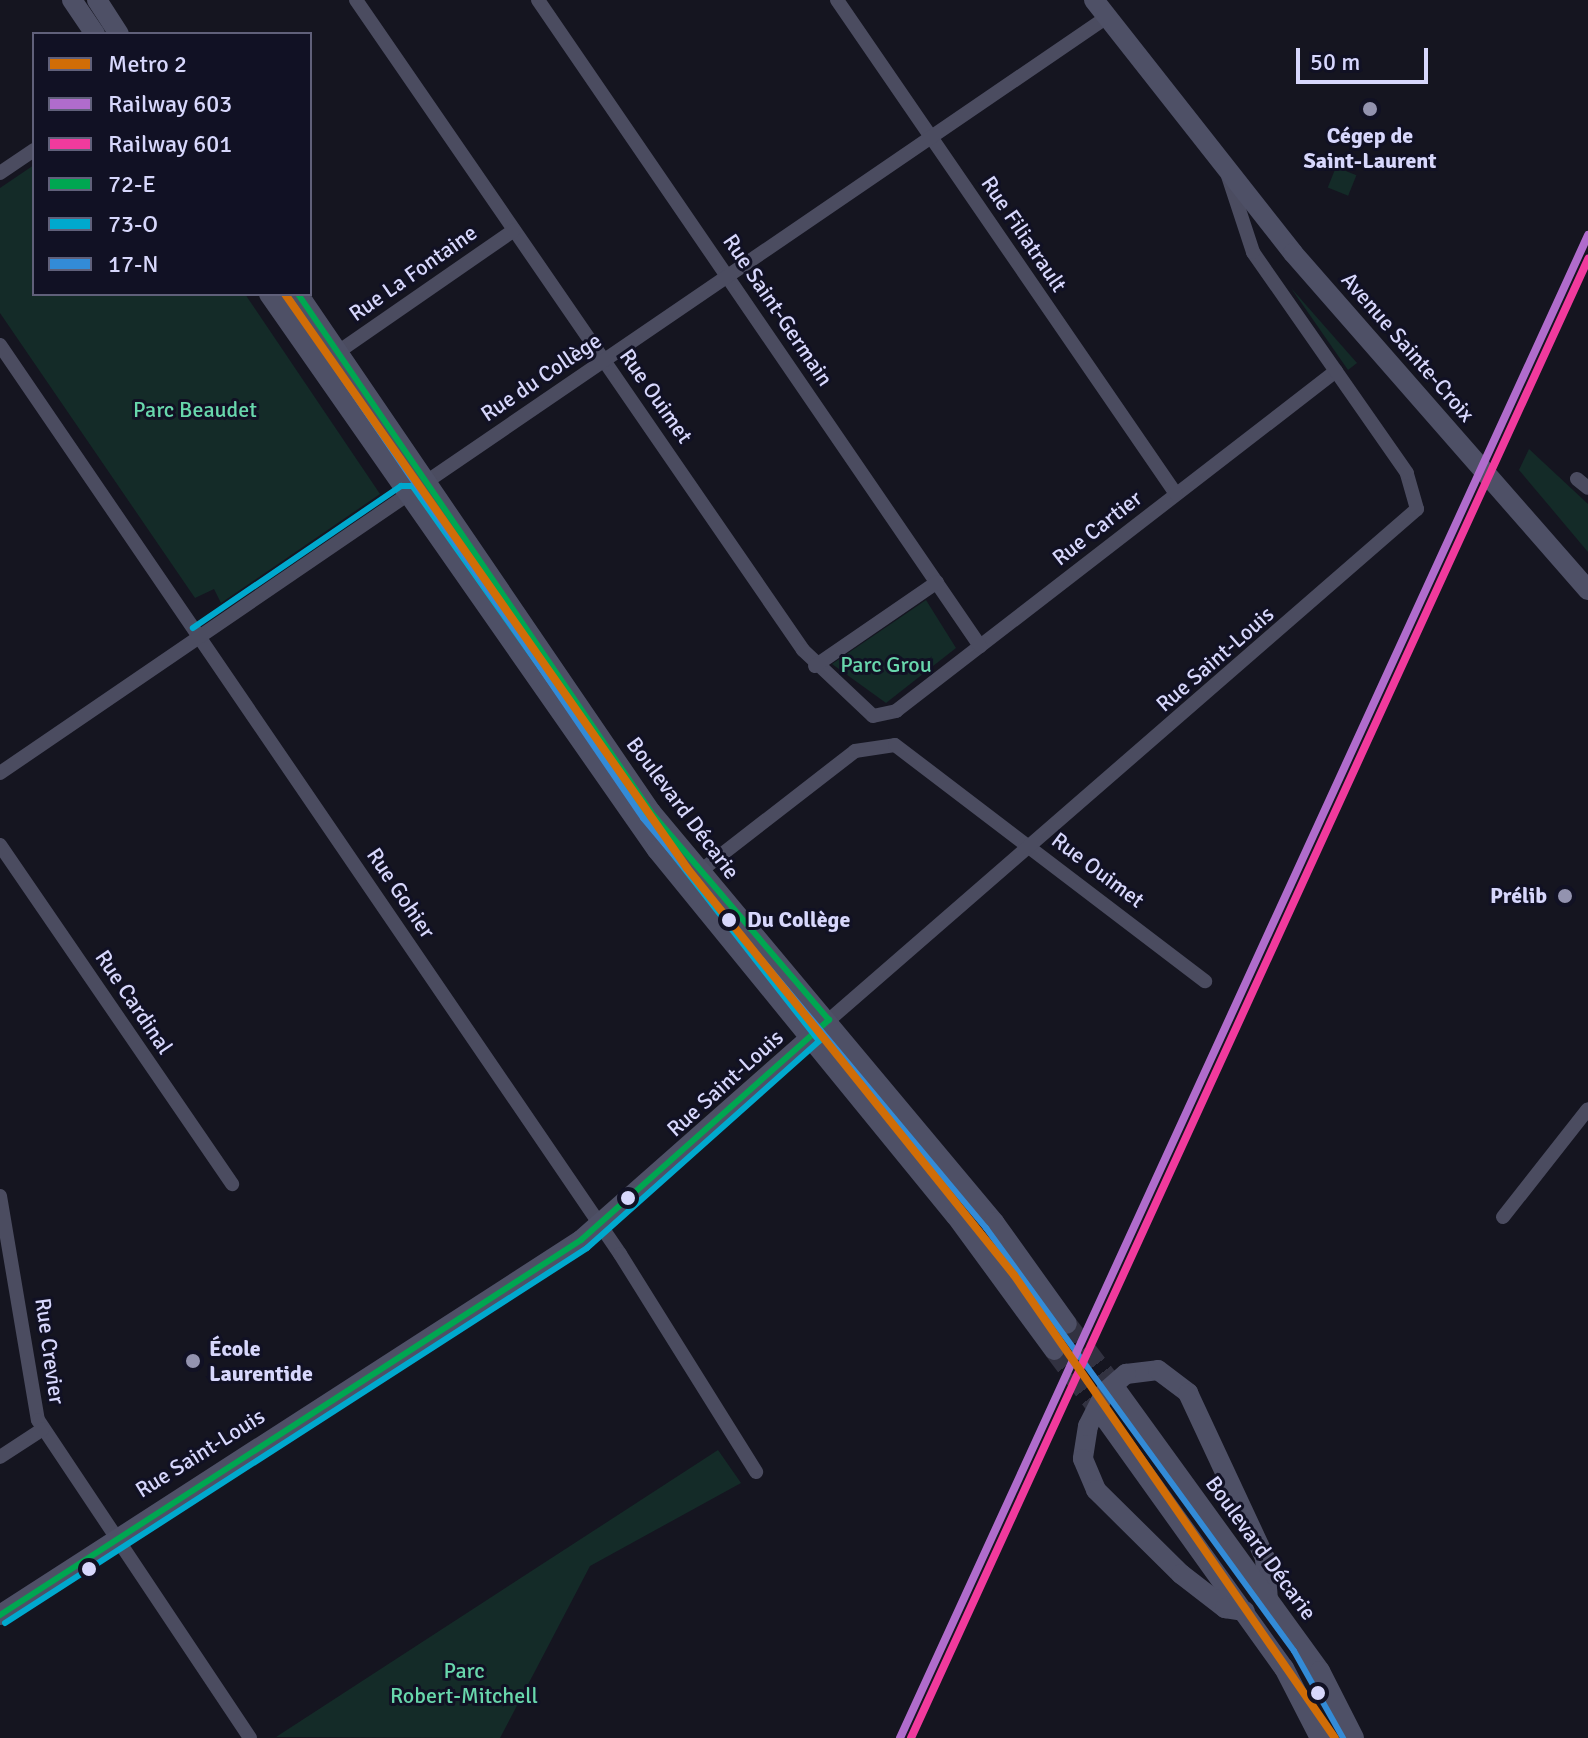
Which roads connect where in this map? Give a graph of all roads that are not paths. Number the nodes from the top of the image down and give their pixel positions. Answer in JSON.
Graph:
{"nodes":[{"id":1,"x":72,"y":0,"type":"edge"},
{"id":2,"x":97,"y":0,"type":"edge"},
{"id":3,"x":356,"y":0,"type":"edge"},
{"id":4,"x":538,"y":0,"type":"edge"},
{"id":5,"x":837,"y":0,"type":"edge"},
{"id":6,"x":1094,"y":0,"type":"edge"},
{"id":7,"x":1107,"y":17,"type":"junction"},
{"id":8,"x":94,"y":32,"type":"edge"},
{"id":9,"x":118,"y":32,"type":"edge"},
{"id":10,"x":932,"y":139,"type":"junction"},
{"id":11,"x":32,"y":151,"type":"edge"},
{"id":12,"x":1226,"y":168,"type":"junction"},
{"id":13,"x":0,"y":173,"type":"edge"},
{"id":14,"x":514,"y":230,"type":"junction"},
{"id":15,"x":728,"y":277,"type":"junction"},
{"id":16,"x":270,"y":296,"type":"edge"},
{"id":17,"x":299,"y":296,"type":"edge"},
{"id":18,"x":0,"y":345,"type":"edge"},
{"id":19,"x":338,"y":352,"type":"junction"},
{"id":20,"x":604,"y":360,"type":"junction"},
{"id":21,"x":1336,"y":371,"type":"junction"},
{"id":22,"x":426,"y":481,"type":"junction"},
{"id":23,"x":407,"y":494,"type":"junction"},
{"id":24,"x":1176,"y":494,"type":"junction"},
{"id":25,"x":1419,"y":504,"type":"joint"},
{"id":26,"x":937,"y":582,"type":"junction"},
{"id":27,"x":1588,"y":590,"type":"edge"},
{"id":28,"x":199,"y":636,"type":"junction"},
{"id":29,"x":980,"y":646,"type":"junction"},
{"id":30,"x":815,"y":666,"type":"junction"},
{"id":31,"x":884,"y":717,"type":"joint"},
{"id":32,"x":0,"y":773,"type":"edge"},
{"id":33,"x":0,"y":845,"type":"edge"},
{"id":34,"x":1033,"y":848,"type":"junction"},
{"id":35,"x":692,"y":878,"type":"junction"},
{"id":36,"x":1205,"y":981,"type":"dead end"},
{"id":37,"x":829,"y":1020,"type":"junction"},
{"id":38,"x":809,"y":1039,"type":"junction"},
{"id":39,"x":1588,"y":1109,"type":"edge"},
{"id":40,"x":232,"y":1184,"type":"dead end"},
{"id":41,"x":0,"y":1196,"type":"edge"},
{"id":42,"x":1503,"y":1217,"type":"dead end"},
{"id":43,"x":600,"y":1225,"type":"junction"},
{"id":44,"x":5,"y":1236,"type":"edge"},
{"id":45,"x":1067,"y":1324,"type":"tunnel mouth"},
{"id":46,"x":1054,"y":1350,"type":"tunnel mouth"},
{"id":47,"x":1122,"y":1383,"type":"junction"},
{"id":48,"x":1104,"y":1417,"type":"tunnel mouth"},
{"id":49,"x":43,"y":1429,"type":"junction"},
{"id":50,"x":0,"y":1457,"type":"edge"},
{"id":51,"x":756,"y":1472,"type":"dead end"},
{"id":52,"x":117,"y":1534,"type":"junction"},
{"id":53,"x":1268,"y":1597,"type":"junction"},
{"id":54,"x":1245,"y":1611,"type":"junction"},
{"id":55,"x":0,"y":1615,"type":"edge"},
{"id":56,"x":250,"y":1738,"type":"edge"},
{"id":57,"x":1320,"y":1738,"type":"edge"},
{"id":58,"x":1354,"y":1738,"type":"edge"}],
"edges":[{"from":1,"to":8,"type":"street"},
{"from":2,"to":9,"type":"street"},
{"from":3,"to":14,"type":"street","name":"Rue Ouimet"},
{"from":4,"to":15,"type":"street","name":"Rue Saint-Germain"},
{"from":5,"to":10,"type":"street","name":"Rue Filiatrault"},
{"from":6,"to":7,"type":"street","name":"Avenue Sainte-Croix"},
{"from":7,"to":10,"type":"street","name":"Rue du Collège"},
{"from":7,"to":12,"type":"street","name":"Avenue Sainte-Croix"},
{"from":10,"to":15,"type":"street","name":"Rue du Collège"},
{"from":10,"to":24,"type":"street","name":"Rue Filiatrault"},
{"from":11,"to":13,"type":"street"},
{"from":12,"to":21,"type":"street","name":"Avenue Sainte-Croix"},
{"from":12,"to":27,"type":"street","name":"Avenue Sainte-Croix"},
{"from":14,"to":19,"type":"street","name":"Rue La Fontaine"},
{"from":14,"to":20,"type":"street","name":"Rue Ouimet"},
{"from":15,"to":20,"type":"street","name":"Rue du Collège"},
{"from":15,"to":26,"type":"street","name":"Rue Saint-Germain"},
{"from":16,"to":23,"type":"street","name":"Boulevard Décarie"},
{"from":17,"to":19,"type":"street","name":"Boulevard Décarie"},
{"from":18,"to":28,"type":"street","name":"Rue Gohier"},
{"from":19,"to":22,"type":"street","name":"Boulevard Décarie"},
{"from":20,"to":22,"type":"street","name":"Rue du Collège"},
{"from":20,"to":30,"type":"street","name":"Rue Ouimet"},
{"from":21,"to":24,"type":"street","name":"Rue Cartier"},
{"from":21,"to":25,"type":"street","name":"Avenue Sainte-Croix"},
{"from":22,"to":23,"type":"street","name":"Rue du Collège"},
{"from":22,"to":35,"type":"street","name":"Boulevard Décarie"},
{"from":23,"to":28,"type":"street","name":"Rue du Collège"},
{"from":23,"to":35,"type":"street","name":"Boulevard Décarie"},
{"from":24,"to":29,"type":"street","name":"Rue Cartier"},
{"from":25,"to":34,"type":"street","name":"Rue Saint-Louis"},
{"from":26,"to":29,"type":"street","name":"Rue Saint-Germain"},
{"from":26,"to":30,"type":"street"},
{"from":28,"to":32,"type":"street","name":"Rue du Collège"},
{"from":28,"to":43,"type":"street","name":"Rue Gohier"},
{"from":29,"to":31,"type":"street","name":"Rue Cartier"},
{"from":30,"to":31,"type":"street","name":"Rue Ouimet"},
{"from":33,"to":40,"type":"street","name":"Rue Cardinal"},
{"from":34,"to":35,"type":"street","name":"Rue Ouimet"},
{"from":34,"to":36,"type":"street","name":"Rue Ouimet"},
{"from":34,"to":37,"type":"street","name":"Rue Saint-Louis"},
{"from":35,"to":37,"type":"street","name":"Boulevard Décarie"},
{"from":35,"to":38,"type":"street","name":"Boulevard Décarie"},
{"from":37,"to":38,"type":"street","name":"Rue Saint-Louis"},
{"from":37,"to":45,"type":"street","name":"Boulevard Décarie"},
{"from":38,"to":43,"type":"street","name":"Rue Saint-Louis"},
{"from":38,"to":46,"type":"street","name":"Boulevard Décarie"},
{"from":39,"to":42,"type":"street"},
{"from":41,"to":44,"type":"street","name":"Rue Crevier"},
{"from":43,"to":51,"type":"street","name":"Rue Gohier"},
{"from":43,"to":52,"type":"street","name":"Rue Saint-Louis"},
{"from":44,"to":49,"type":"street","name":"Rue Crevier"},
{"from":47,"to":53,"type":"street","name":"Boulevard Décarie"},
{"from":47,"to":53,"type":"street"},
{"from":47,"to":54,"type":"street","bridge":true},
{"from":48,"to":54,"type":"street"},
{"from":49,"to":50,"type":"street"},
{"from":49,"to":52,"type":"street","name":"Rue Crevier"},
{"from":52,"to":55,"type":"street","name":"Rue Saint-Louis"},
{"from":52,"to":56,"type":"street","name":"Rue Crevier"},
{"from":53,"to":58,"type":"street","name":"Boulevard Décarie"},
{"from":54,"to":57,"type":"street"}]}
